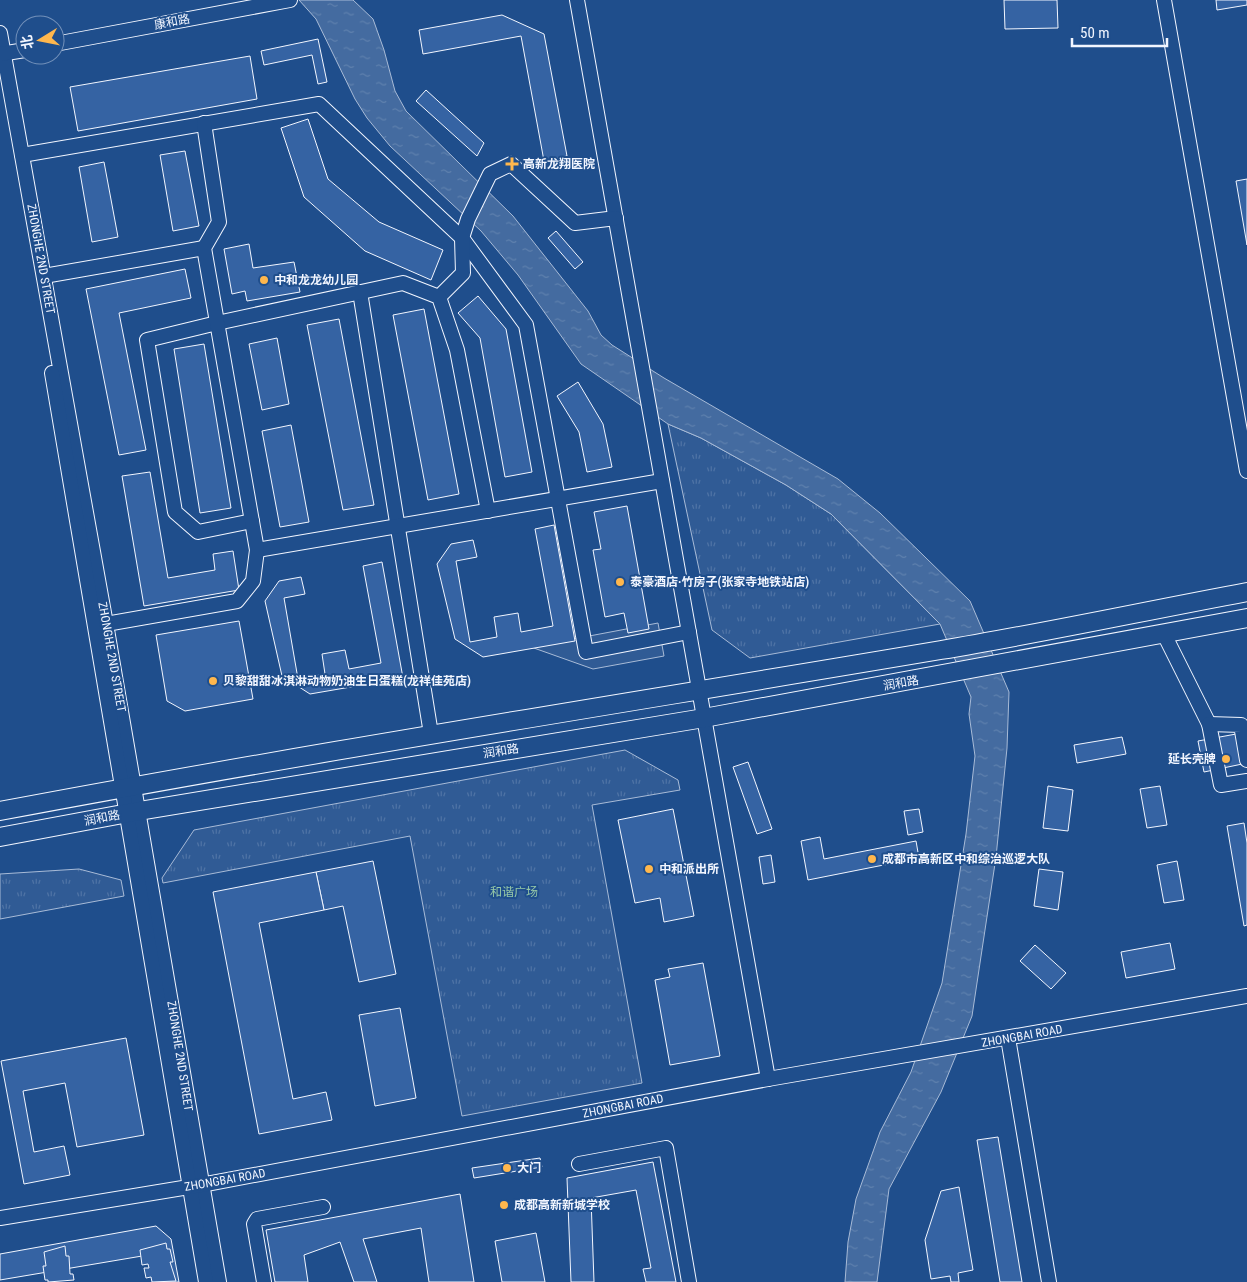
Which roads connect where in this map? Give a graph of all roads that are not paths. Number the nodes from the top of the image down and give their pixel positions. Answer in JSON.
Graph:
{"nodes":[{"id":1,"x":290,"y":0,"type":"edge"},
{"id":2,"x":577,"y":0,"type":"edge"},
{"id":3,"x":1164,"y":0,"type":"edge"},
{"id":4,"x":0,"y":33,"type":"edge"},
{"id":5,"x":65,"y":42,"type":"edge"},
{"id":6,"x":15,"y":52,"type":"edge"},
{"id":7,"x":2,"y":54,"type":"edge"},
{"id":8,"x":0,"y":82,"type":"edge"},
{"id":9,"x":204,"y":122,"type":"junction"},
{"id":10,"x":22,"y":155,"type":"junction"},
{"id":11,"x":616,"y":218,"type":"junction"},
{"id":12,"x":462,"y":238,"type":"junction"},
{"id":13,"x":204,"y":248,"type":"junction"},
{"id":14,"x":44,"y":276,"type":"junction"},
{"id":15,"x":360,"y":292,"type":"junction"},
{"id":16,"x":438,"y":297,"type":"junction"},
{"id":17,"x":217,"y":322,"type":"junction"},
{"id":18,"x":1247,"y":472,"type":"edge"},
{"id":19,"x":662,"y":481,"type":"junction"},
{"id":20,"x":558,"y":499,"type":"junction"},
{"id":21,"x":488,"y":511,"type":"junction"},
{"id":22,"x":252,"y":521,"type":"junction"},
{"id":23,"x":398,"y":526,"type":"junction"},
{"id":24,"x":257,"y":550,"type":"junction"},
{"id":25,"x":1247,"y":592,"type":"edge"},
{"id":26,"x":1247,"y":618,"type":"edge"},
{"id":27,"x":106,"y":624,"type":"junction"},
{"id":28,"x":689,"y":632,"type":"junction"},
{"id":29,"x":1164,"y":634,"type":"junction"},
{"id":30,"x":699,"y":688,"type":"junction"},
{"id":31,"x":704,"y":718,"type":"junction"},
{"id":32,"x":1209,"y":724,"type":"junction"},
{"id":33,"x":432,"y":734,"type":"junction"},
{"id":34,"x":1247,"y":760,"type":"edge"},
{"id":35,"x":1247,"y":781,"type":"edge"},
{"id":36,"x":128,"y":786,"type":"junction"},
{"id":37,"x":0,"y":811,"type":"edge"},
{"id":38,"x":133,"y":812,"type":"junction"},
{"id":39,"x":0,"y":837,"type":"edge"},
{"id":40,"x":1247,"y":996,"type":"edge"},
{"id":41,"x":1008,"y":1038,"type":"junction"},
{"id":42,"x":768,"y":1079,"type":"junction"},
{"id":43,"x":579,"y":1164,"type":"dead end"},
{"id":44,"x":196,"y":1186,"type":"junction"},
{"id":45,"x":322,"y":1207,"type":"dead end"},
{"id":46,"x":0,"y":1218,"type":"edge"},
{"id":47,"x":206,"y":1282,"type":"edge"},
{"id":48,"x":219,"y":1282,"type":"edge"},
{"id":49,"x":264,"y":1282,"type":"edge"},
{"id":50,"x":689,"y":1282,"type":"edge"},
{"id":51,"x":1049,"y":1282,"type":"edge"}],
"edges":[{"from":1,"to":5,"type":"street","name":"康和路"},
{"from":2,"to":11,"type":"street"},
{"from":3,"to":18,"type":"street"},
{"from":4,"to":7,"type":"street","name":"ZHONGHE 2ND STREET"},
{"from":6,"to":7,"type":"street"},
{"from":7,"to":10,"type":"street","name":"ZHONGHE 2ND STREET"},
{"from":8,"to":36,"type":"street","name":"ZHONGHE 2ND STREET"},
{"from":9,"to":10,"type":"street"},
{"from":9,"to":12,"type":"street"},
{"from":9,"to":13,"type":"street"},
{"from":10,"to":14,"type":"street","name":"ZHONGHE 2ND STREET"},
{"from":11,"to":12,"type":"street"},
{"from":11,"to":19,"type":"street"},
{"from":12,"to":16,"type":"street"},
{"from":12,"to":20,"type":"street"},
{"from":13,"to":14,"type":"street"},
{"from":13,"to":17,"type":"street"},
{"from":14,"to":27,"type":"street","name":"ZHONGHE 2ND STREET"},
{"from":15,"to":16,"type":"street"},
{"from":15,"to":17,"type":"street"},
{"from":15,"to":23,"type":"street"},
{"from":16,"to":21,"type":"street"},
{"from":17,"to":22,"type":"street"},
{"from":17,"to":22,"type":"street"},
{"from":19,"to":20,"type":"street"},
{"from":19,"to":28,"type":"street"},
{"from":20,"to":21,"type":"street"},
{"from":20,"to":28,"type":"street"},
{"from":21,"to":23,"type":"street"},
{"from":22,"to":24,"type":"street"},
{"from":23,"to":24,"type":"street"},
{"from":23,"to":33,"type":"street"},
{"from":24,"to":27,"type":"street"},
{"from":25,"to":30,"type":"main road","name":"润和路"},
{"from":26,"to":29,"type":"main road","name":"润和路"},
{"from":27,"to":36,"type":"street","name":"ZHONGHE 2ND STREET"},
{"from":28,"to":30,"type":"street"},
{"from":29,"to":31,"type":"main road","name":"润和路"},
{"from":29,"to":32,"type":"street"},
{"from":30,"to":31,"type":"street"},
{"from":30,"to":33,"type":"main road","name":"润和路"},
{"from":31,"to":38,"type":"main road","name":"润和路"},
{"from":31,"to":42,"type":"street"},
{"from":32,"to":34,"type":"street"},
{"from":32,"to":35,"type":"street"},
{"from":33,"to":36,"type":"main road","name":"润和路"},
{"from":36,"to":37,"type":"main road","name":"润和路"},
{"from":36,"to":38,"type":"street","name":"ZHONGHE 2ND STREET"},
{"from":38,"to":39,"type":"main road","name":"润和路"},
{"from":38,"to":44,"type":"street","name":"ZHONGHE 2ND STREET"},
{"from":40,"to":41,"type":"street","name":"ZHONGBAI ROAD"},
{"from":41,"to":42,"type":"street","name":"ZHONGBAI ROAD"},
{"from":41,"to":51,"type":"street"},
{"from":42,"to":44,"type":"street","name":"ZHONGBAI ROAD"},
{"from":43,"to":50,"type":"street"},
{"from":44,"to":46,"type":"street","name":"ZHONGBAI ROAD"},
{"from":44,"to":47,"type":"street","name":"ZHONGHE 2ND STREET"},
{"from":44,"to":48,"type":"street","name":"ZHONGHE 2ND STREET"},
{"from":45,"to":49,"type":"street"}]}
